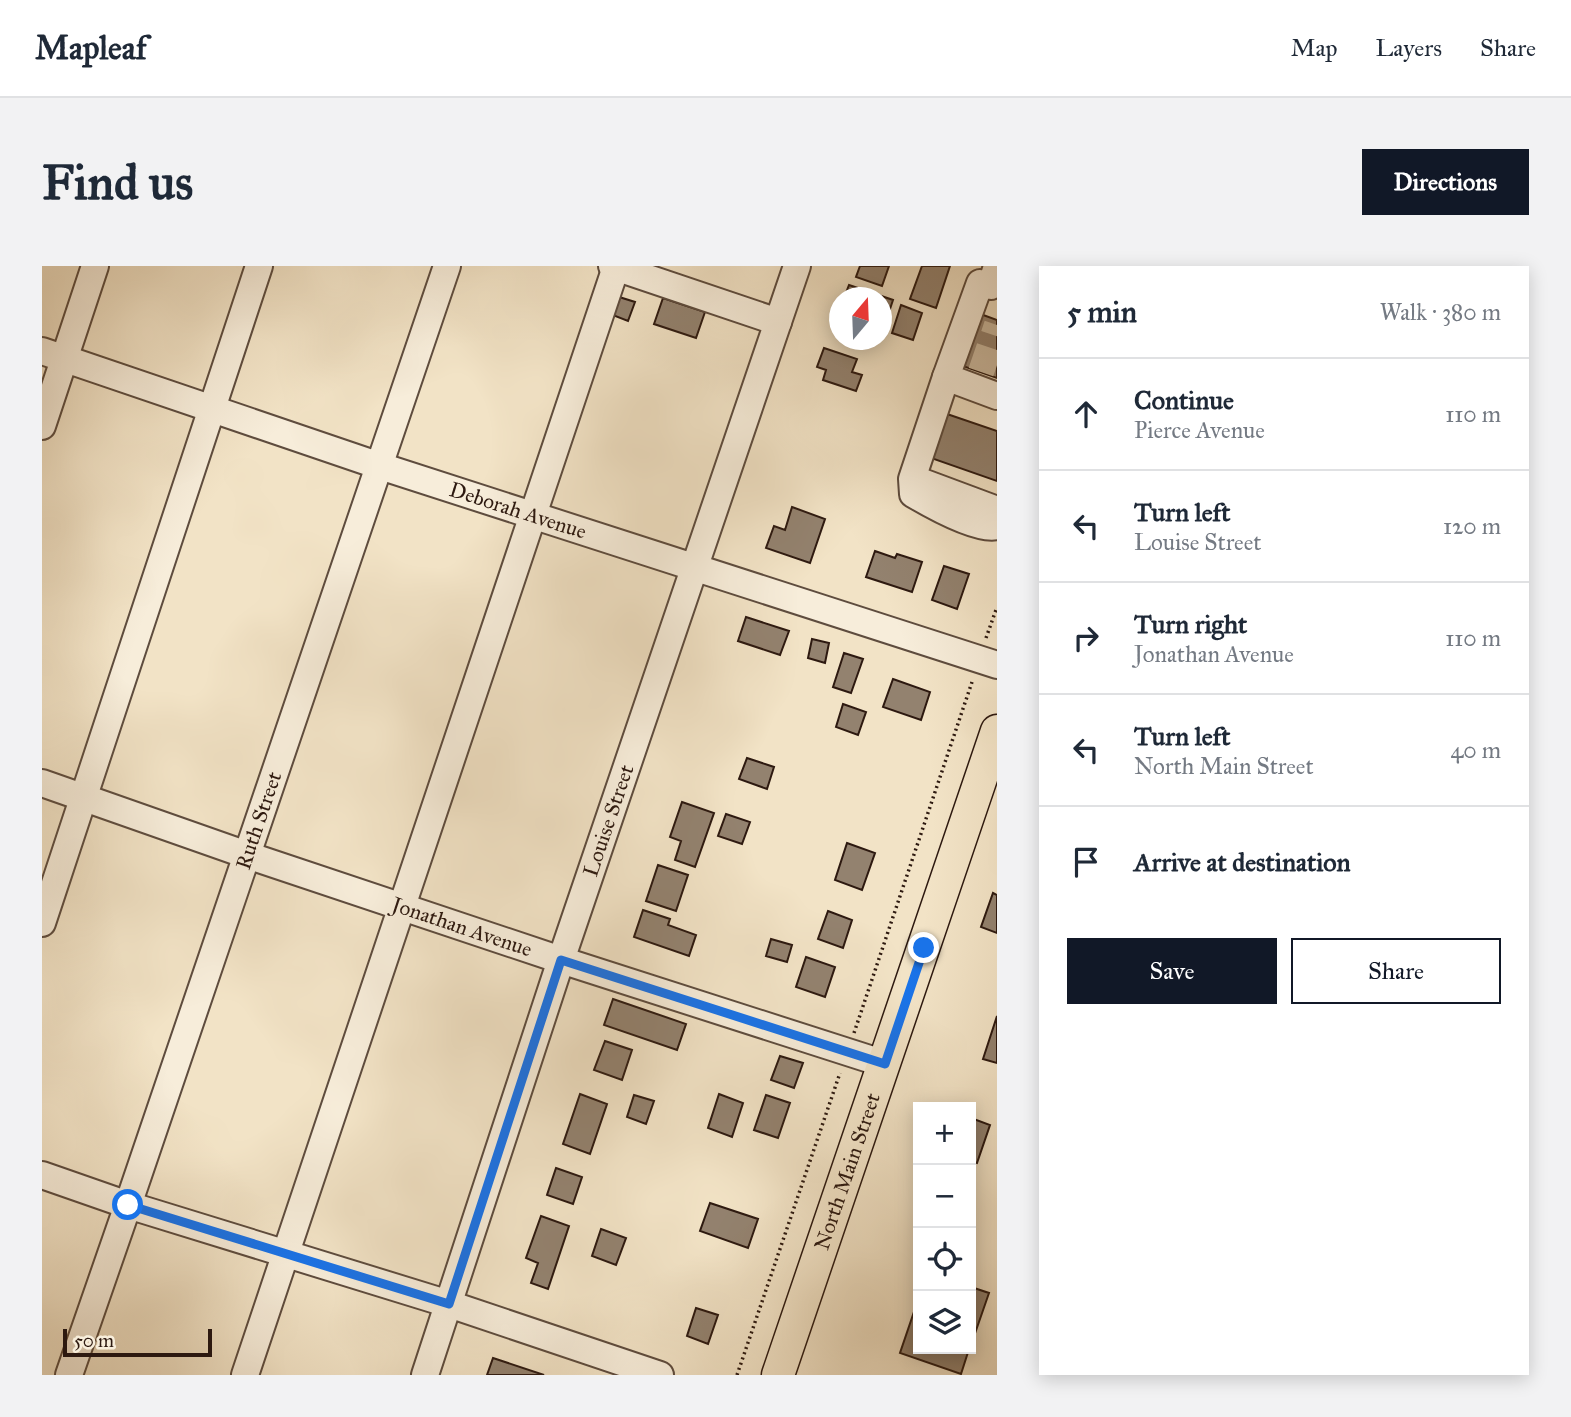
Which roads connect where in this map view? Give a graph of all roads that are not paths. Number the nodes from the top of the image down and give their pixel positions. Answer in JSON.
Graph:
{"nodes":[{"id":1,"x":95,"y":266,"type":"edge"},
{"id":2,"x":259,"y":266,"type":"edge"},
{"id":3,"x":447,"y":266,"type":"edge"},
{"id":4,"x":797,"y":266,"type":"edge"},
{"id":5,"x":614,"y":267,"type":"edge"},
{"id":6,"x":995,"y":280,"type":"edge"},
{"id":7,"x":778,"y":322,"type":"junction"},
{"id":8,"x":53,"y":355,"type":"edge"},
{"id":9,"x":946,"y":377,"type":"junction"},
{"id":10,"x":984,"y":386,"type":"edge"},
{"id":11,"x":212,"y":409,"type":"junction"},
{"id":12,"x":42,"y":426,"type":"edge"},
{"id":13,"x":380,"y":466,"type":"junction"},
{"id":14,"x":912,"y":479,"type":"junction"},
{"id":15,"x":997,"y":510,"type":"edge"},
{"id":16,"x":533,"y":515,"type":"junction"},
{"id":17,"x":997,"y":526,"type":"edge"},
{"id":18,"x":694,"y":567,"type":"junction"},
{"id":19,"x":997,"y":666,"type":"edge"},
{"id":20,"x":997,"y":730,"type":"edge"},
{"id":21,"x":42,"y":783,"type":"edge"},
{"id":22,"x":83,"y":798,"type":"junction"},
{"id":23,"x":247,"y":855,"type":"junction"},
{"id":24,"x":402,"y":907,"type":"junction"},
{"id":25,"x":42,"y":923,"type":"edge"},
{"id":26,"x":561,"y":960,"type":"junction"},
{"id":27,"x":885,"y":1064,"type":"junction"},
{"id":28,"x":42,"y":1175,"type":"edge"},
{"id":29,"x":128,"y":1205,"type":"junction"},
{"id":30,"x":287,"y":1254,"type":"junction"},
{"id":31,"x":449,"y":1304,"type":"junction"},
{"id":32,"x":69,"y":1375,"type":"edge"},
{"id":33,"x":245,"y":1375,"type":"edge"},
{"id":34,"x":425,"y":1375,"type":"edge"},
{"id":35,"x":660,"y":1375,"type":"edge"},
{"id":36,"x":778,"y":1375,"type":"edge"}],
"edges":[{"from":1,"to":8,"type":"street"},
{"from":2,"to":11,"type":"street"},
{"from":3,"to":13,"type":"street","name":"Ruth Street"},
{"from":4,"to":7,"type":"street","name":"Louise Street"},
{"from":5,"to":7,"type":"street"},
{"from":5,"to":16,"type":"street"},
{"from":6,"to":9,"type":"street"},
{"from":7,"to":18,"type":"street","name":"Louise Street"},
{"from":8,"to":11,"type":"street","name":"Deborah Avenue"},
{"from":8,"to":12,"type":"street"},
{"from":9,"to":10,"type":"street"},
{"from":9,"to":14,"type":"street"},
{"from":11,"to":13,"type":"street","name":"Deborah Avenue"},
{"from":11,"to":22,"type":"street"},
{"from":13,"to":16,"type":"street","name":"Deborah Avenue"},
{"from":13,"to":23,"type":"street","name":"Ruth Street"},
{"from":14,"to":15,"type":"street"},
{"from":14,"to":17,"type":"street"},
{"from":16,"to":18,"type":"street","name":"Deborah Avenue"},
{"from":16,"to":24,"type":"street"},
{"from":18,"to":19,"type":"street","name":"Deborah Avenue"},
{"from":18,"to":26,"type":"street","name":"Louise Street"},
{"from":20,"to":27,"type":"main road","name":"North Main Street"},
{"from":21,"to":22,"type":"street","name":"Jonathan Avenue"},
{"from":22,"to":23,"type":"street","name":"Jonathan Avenue"},
{"from":22,"to":25,"type":"street"},
{"from":23,"to":24,"type":"street","name":"Jonathan Avenue"},
{"from":23,"to":29,"type":"street","name":"Ruth Street"},
{"from":24,"to":26,"type":"street","name":"Jonathan Avenue"},
{"from":24,"to":30,"type":"street"},
{"from":26,"to":27,"type":"street","name":"Jonathan Avenue"},
{"from":26,"to":31,"type":"street","name":"Louise Street"},
{"from":27,"to":36,"type":"main road","name":"North Main Street"},
{"from":28,"to":29,"type":"street"},
{"from":29,"to":30,"type":"street"},
{"from":29,"to":32,"type":"street","name":"Ruth Street"},
{"from":30,"to":31,"type":"street"},
{"from":30,"to":33,"type":"street"},
{"from":31,"to":34,"type":"street","name":"Louise Street"},
{"from":31,"to":35,"type":"street"}]}
